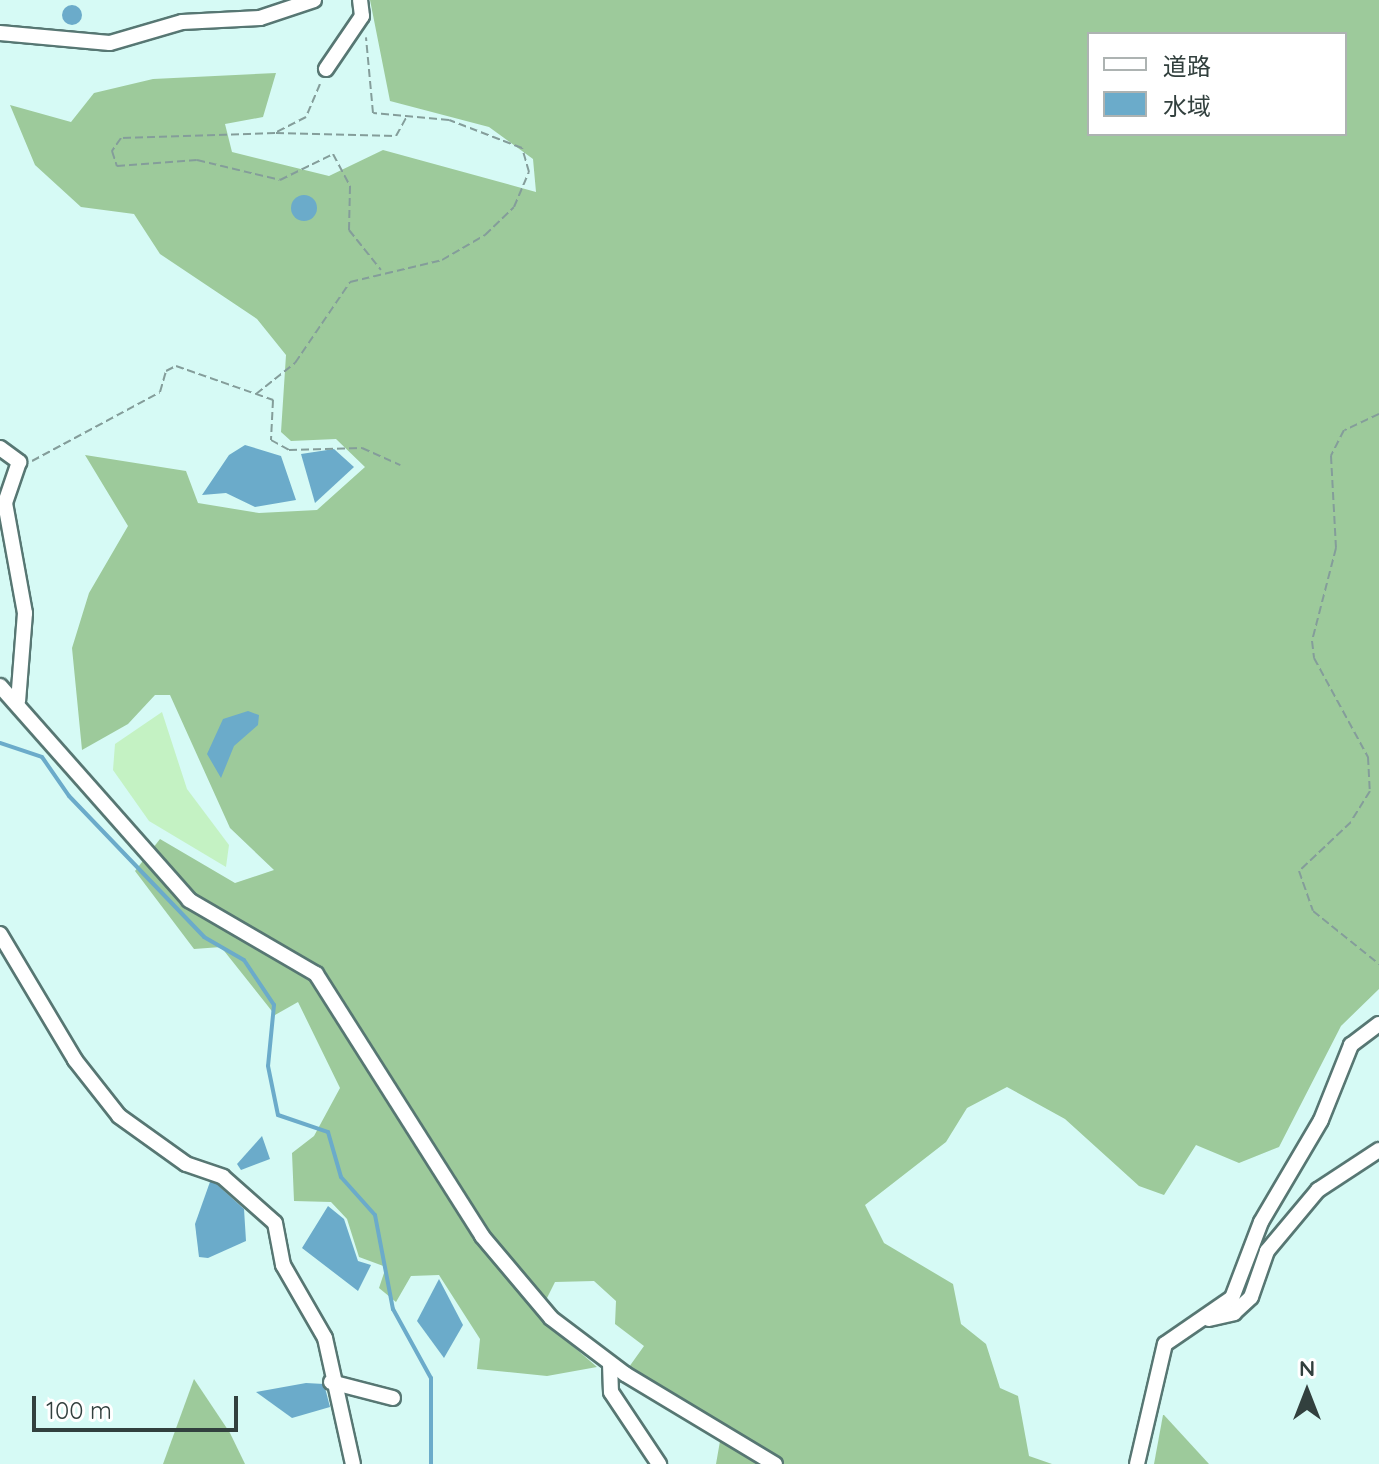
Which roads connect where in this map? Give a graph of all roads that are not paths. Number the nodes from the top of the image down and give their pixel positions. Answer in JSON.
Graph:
{"nodes":[{"id":1,"x":314,"y":0,"type":"edge"},
{"id":2,"x":360,"y":0,"type":"edge"},
{"id":3,"x":0,"y":33,"type":"edge"},
{"id":4,"x":326,"y":69,"type":"road end"},
{"id":5,"x":0,"y":448,"type":"edge"},
{"id":6,"x":3,"y":502,"type":"edge"},
{"id":7,"x":0,"y":686,"type":"edge"},
{"id":8,"x":18,"y":701,"type":"junction"},
{"id":9,"x":0,"y":934,"type":"edge"},
{"id":10,"x":1379,"y":1024,"type":"edge"},
{"id":11,"x":1379,"y":1150,"type":"edge"},
{"id":12,"x":1185,"y":1325,"type":"junction"},
{"id":13,"x":610,"y":1364,"type":"junction"},
{"id":14,"x":331,"y":1382,"type":"junction"},
{"id":15,"x":393,"y":1398,"type":"dead end"},
{"id":16,"x":353,"y":1464,"type":"edge"},
{"id":17,"x":659,"y":1464,"type":"edge"},
{"id":18,"x":775,"y":1464,"type":"edge"},
{"id":19,"x":1137,"y":1464,"type":"edge"}],
"edges":[{"from":1,"to":3,"type":"street"},
{"from":2,"to":4,"type":"street"},
{"from":5,"to":6,"type":"street"},
{"from":6,"to":8,"type":"street"},
{"from":7,"to":8,"type":"street"},
{"from":8,"to":13,"type":"street"},
{"from":9,"to":14,"type":"street"},
{"from":10,"to":12,"type":"street"},
{"from":11,"to":12,"type":"street"},
{"from":12,"to":19,"type":"street"},
{"from":13,"to":17,"type":"street"},
{"from":13,"to":18,"type":"street"},
{"from":14,"to":15,"type":"street"},
{"from":14,"to":16,"type":"street"}]}
